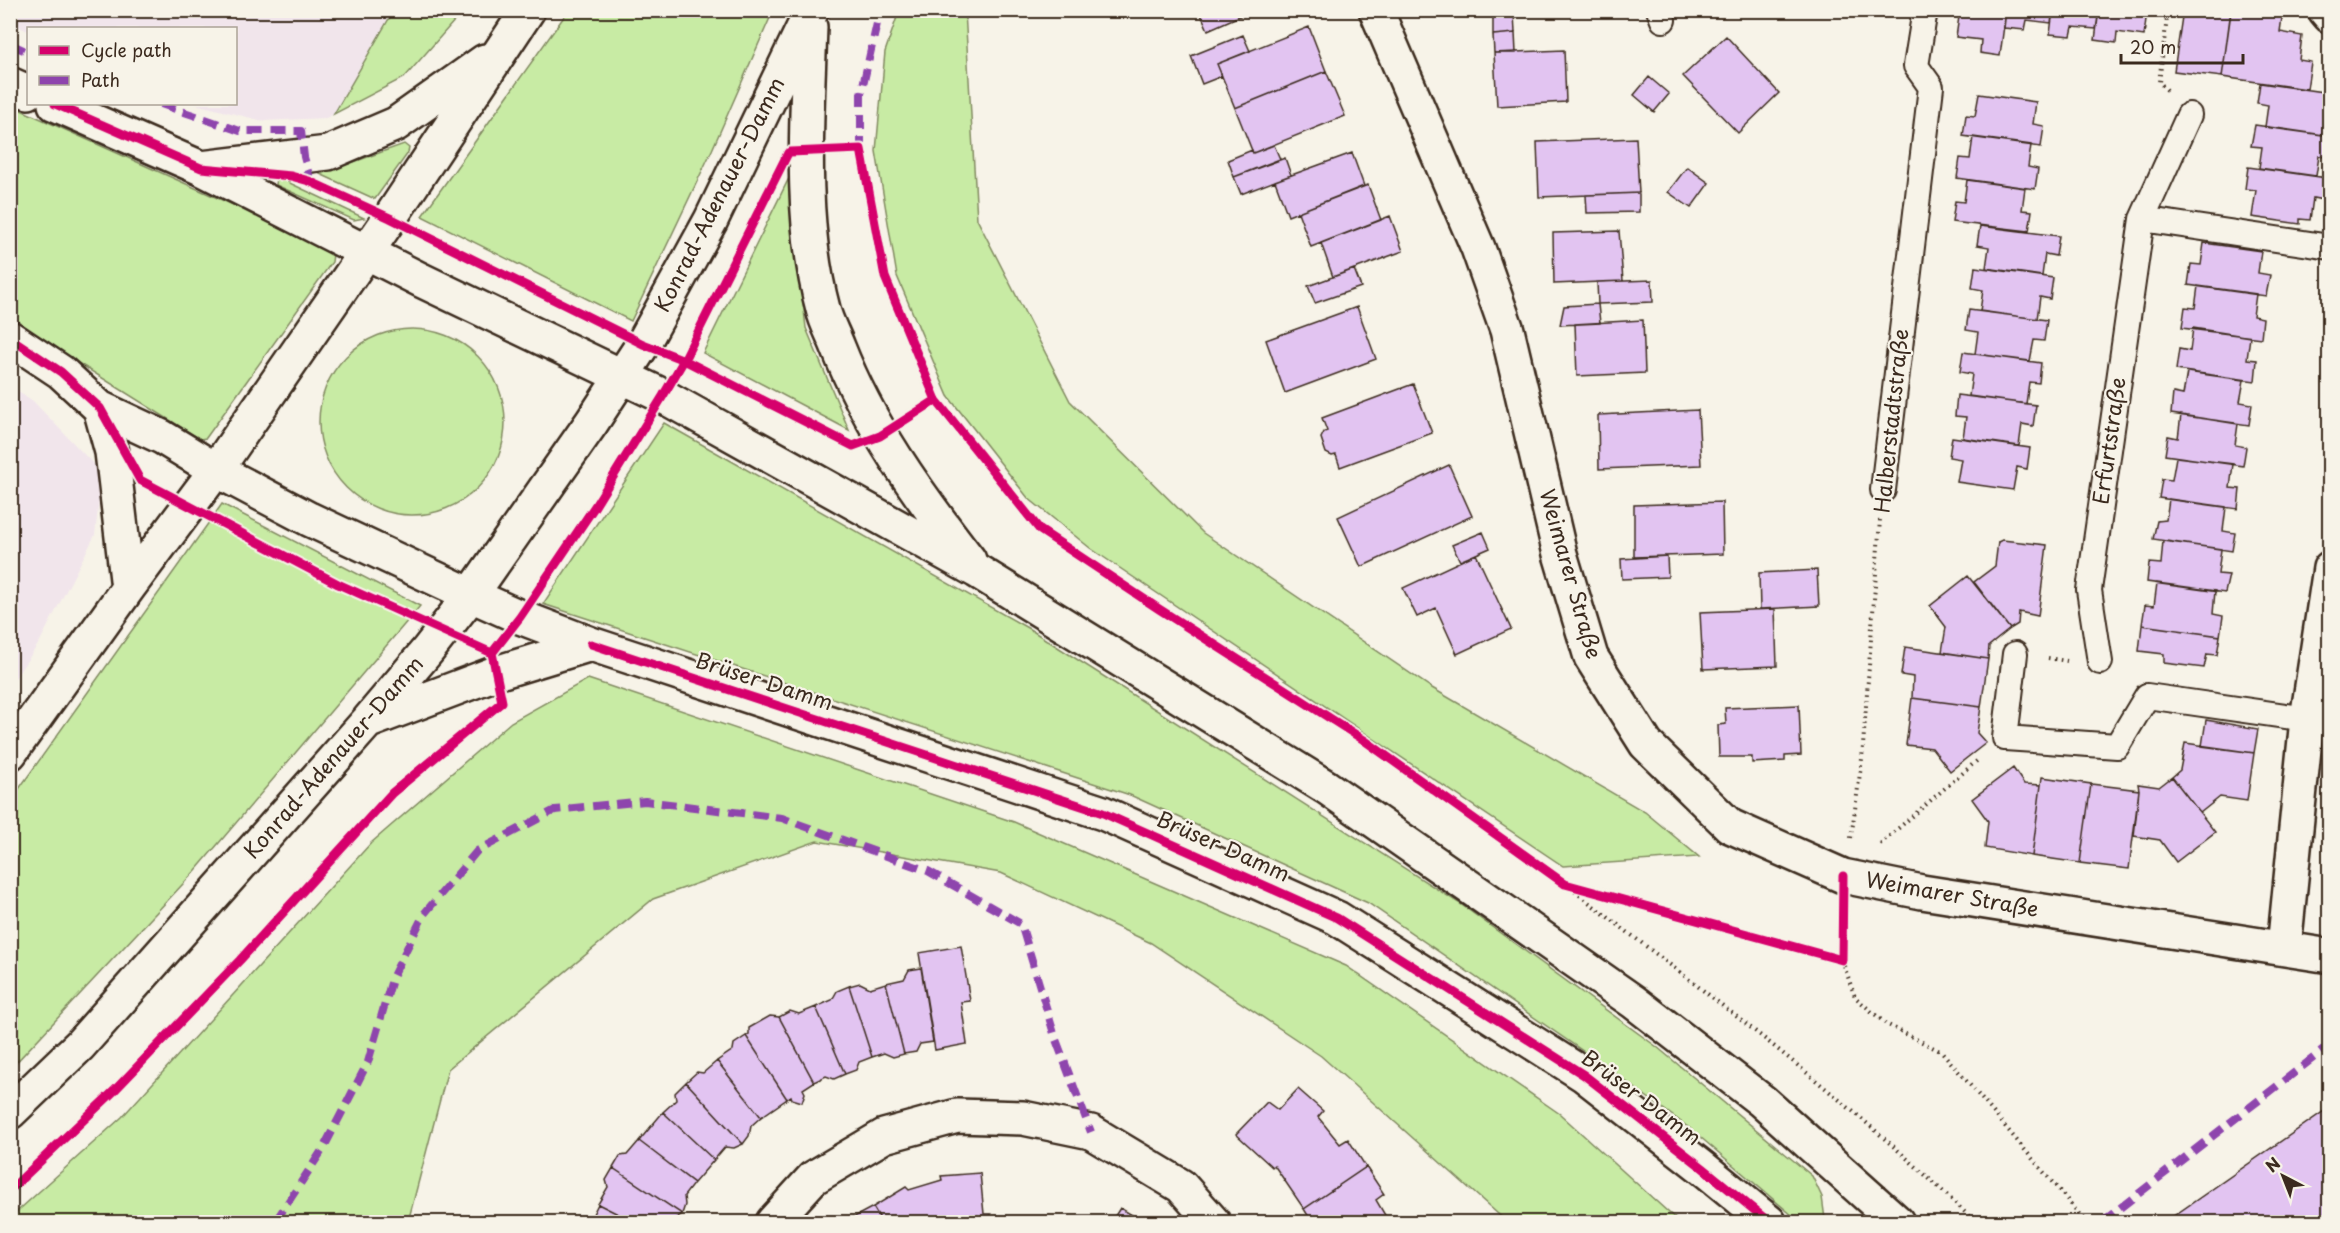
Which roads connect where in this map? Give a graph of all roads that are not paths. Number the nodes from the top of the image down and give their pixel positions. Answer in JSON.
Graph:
{"nodes":[{"id":1,"x":528,"y":10,"type":"edge"},
{"id":2,"x":1376,"y":10,"type":"edge"},
{"id":3,"x":1925,"y":10,"type":"edge"},
{"id":4,"x":2325,"y":10,"type":"edge"},
{"id":5,"x":812,"y":12,"type":"edge"},
{"id":6,"x":2330,"y":16,"type":"edge"},
{"id":7,"x":501,"y":50,"type":"junction"},
{"id":8,"x":10,"y":84,"type":"edge"},
{"id":9,"x":27,"y":92,"type":"edge"},
{"id":10,"x":57,"y":105,"type":"edge"},
{"id":11,"x":2189,"y":114,"type":"road end"},
{"id":12,"x":201,"y":168,"type":"junction"},
{"id":13,"x":2142,"y":219,"type":"junction"},
{"id":14,"x":2330,"y":247,"type":"edge"},
{"id":15,"x":367,"y":252,"type":"junction"},
{"id":16,"x":10,"y":338,"type":"edge"},
{"id":17,"x":623,"y":376,"type":"junction"},
{"id":18,"x":100,"y":408,"type":"junction"},
{"id":19,"x":216,"y":470,"type":"junction"},
{"id":20,"x":1883,"y":490,"type":"road end"},
{"id":21,"x":2330,"y":568,"type":"edge"},
{"id":22,"x":977,"y":571,"type":"junction"},
{"id":23,"x":128,"y":588,"type":"junction"},
{"id":24,"x":471,"y":595,"type":"junction"},
{"id":25,"x":591,"y":644,"type":"junction"},
{"id":26,"x":2014,"y":654,"type":"road end"},
{"id":27,"x":2100,"y":662,"type":"road end"},
{"id":28,"x":2307,"y":719,"type":"junction"},
{"id":29,"x":368,"y":721,"type":"junction"},
{"id":30,"x":10,"y":753,"type":"edge"},
{"id":31,"x":2284,"y":948,"type":"junction"},
{"id":32,"x":2330,"y":956,"type":"edge"},
{"id":33,"x":10,"y":1112,"type":"edge"},
{"id":34,"x":1884,"y":1218,"type":"edge"},
{"id":35,"x":773,"y":1222,"type":"edge"},
{"id":36,"x":1213,"y":1222,"type":"edge"},
{"id":37,"x":1769,"y":1222,"type":"edge"}],
"edges":[{"from":1,"to":7,"type":"street"},
{"from":2,"to":31,"type":"street","name":"Weimarer Straße"},
{"from":3,"to":20,"type":"lane","name":"Halberstadtstraße"},
{"from":4,"to":6,"type":"street"},
{"from":5,"to":17,"type":"street","name":"Konrad-Adenauer-Damm"},
{"from":5,"to":22,"type":"street"},
{"from":7,"to":12,"type":"street"},
{"from":7,"to":15,"type":"street"},
{"from":8,"to":9,"type":"street"},
{"from":10,"to":12,"type":"street"},
{"from":11,"to":13,"type":"lane","name":"Erfurtstraße"},
{"from":12,"to":15,"type":"street"},
{"from":13,"to":14,"type":"lane"},
{"from":13,"to":27,"type":"lane","name":"Erfurtstraße"},
{"from":15,"to":17,"type":"street"},
{"from":15,"to":19,"type":"street"},
{"from":16,"to":18,"type":"street","name":"Brüser Damm"},
{"from":17,"to":22,"type":"street"},
{"from":17,"to":24,"type":"street","name":"Konrad-Adenauer-Damm"},
{"from":18,"to":19,"type":"street","name":"Brüser Damm"},
{"from":18,"to":23,"type":"street"},
{"from":19,"to":23,"type":"street"},
{"from":19,"to":24,"type":"street","name":"Brüser Damm"},
{"from":21,"to":28,"type":"street"},
{"from":22,"to":34,"type":"street"},
{"from":23,"to":30,"type":"street"},
{"from":24,"to":25,"type":"street","name":"Brüser Damm"},
{"from":24,"to":29,"type":"street","name":"Konrad-Adenauer-Damm"},
{"from":25,"to":29,"type":"street"},
{"from":25,"to":37,"type":"street","name":"Brüser Damm"},
{"from":26,"to":28,"type":"lane"},
{"from":28,"to":31,"type":"street"},
{"from":29,"to":33,"type":"street","name":"Konrad-Adenauer-Damm"},
{"from":31,"to":32,"type":"street","name":"Weimarer Straße"},
{"from":35,"to":36,"type":"street"}]}
